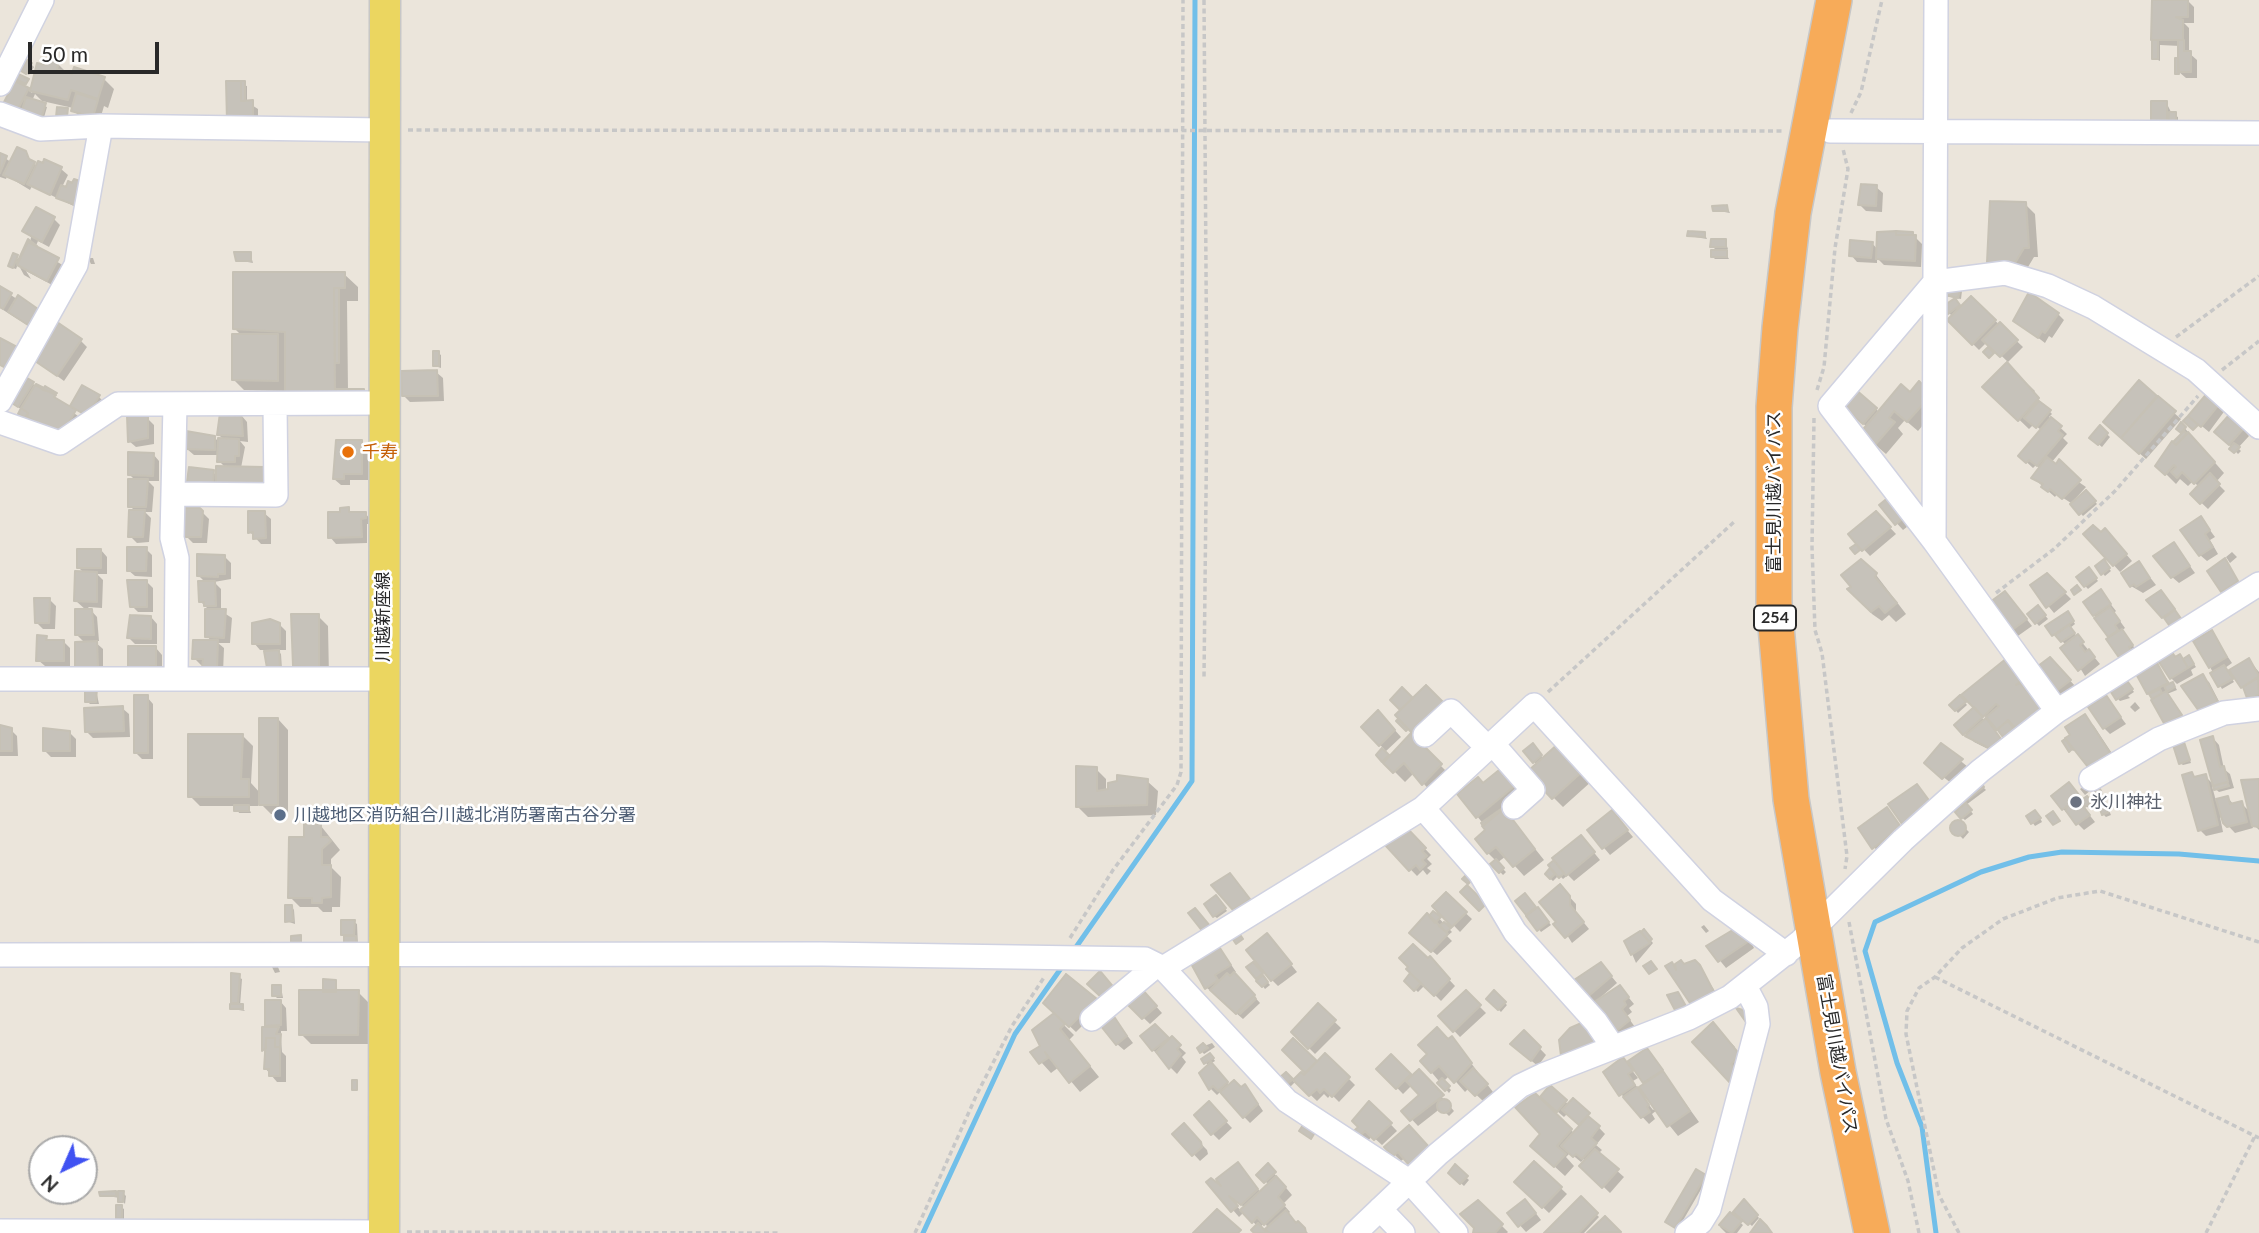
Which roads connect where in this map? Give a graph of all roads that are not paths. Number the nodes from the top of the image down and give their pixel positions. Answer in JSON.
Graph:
{"nodes":[{"id":1,"x":42,"y":0,"type":"edge"},
{"id":2,"x":385,"y":0,"type":"edge"},
{"id":3,"x":1834,"y":0,"type":"edge"},
{"id":4,"x":1857,"y":0,"type":"edge"},
{"id":5,"x":1936,"y":0,"type":"edge"},
{"id":6,"x":0,"y":84,"type":"edge"},
{"id":7,"x":0,"y":114,"type":"edge"},
{"id":8,"x":101,"y":126,"type":"junction"},
{"id":9,"x":384,"y":130,"type":"junction"},
{"id":10,"x":1826,"y":131,"type":"junction"},
{"id":11,"x":1937,"y":132,"type":"junction"},
{"id":12,"x":2259,"y":133,"type":"edge"},
{"id":13,"x":1935,"y":282,"type":"junction"},
{"id":14,"x":0,"y":401,"type":"edge"},
{"id":15,"x":384,"y":403,"type":"junction"},
{"id":16,"x":275,"y":404,"type":"junction"},
{"id":17,"x":175,"y":405,"type":"junction"},
{"id":18,"x":0,"y":422,"type":"edge"},
{"id":19,"x":2259,"y":427,"type":"edge"},
{"id":20,"x":173,"y":494,"type":"junction"},
{"id":21,"x":1934,"y":541,"type":"junction"},
{"id":22,"x":2259,"y":584,"type":"edge"},
{"id":23,"x":176,"y":679,"type":"junction"},
{"id":24,"x":383,"y":679,"type":"junction"},
{"id":25,"x":0,"y":680,"type":"edge"},
{"id":26,"x":2259,"y":709,"type":"edge"},
{"id":27,"x":2057,"y":711,"type":"junction"},
{"id":28,"x":1425,"y":735,"type":"dead end"},
{"id":29,"x":1489,"y":745,"type":"junction"},
{"id":30,"x":2091,"y":779,"type":"dead end"},
{"id":31,"x":1514,"y":807,"type":"dead end"},
{"id":32,"x":1423,"y":808,"type":"junction"},
{"id":33,"x":1830,"y":914,"type":"junction"},
{"id":34,"x":1786,"y":954,"type":"junction"},
{"id":35,"x":0,"y":955,"type":"edge"},
{"id":36,"x":382,"y":956,"type":"junction"},
{"id":37,"x":1160,"y":966,"type":"junction"},
{"id":38,"x":1745,"y":986,"type":"junction"},
{"id":39,"x":1092,"y":1019,"type":"dead end"},
{"id":40,"x":1613,"y":1047,"type":"junction"},
{"id":41,"x":1409,"y":1181,"type":"junction"},
{"id":42,"x":1380,"y":1209,"type":"junction"},
{"id":43,"x":1700,"y":1229,"type":"edge"},
{"id":44,"x":0,"y":1231,"type":"edge"},
{"id":45,"x":384,"y":1232,"type":"edge"},
{"id":46,"x":1355,"y":1233,"type":"edge"},
{"id":47,"x":1403,"y":1233,"type":"edge"},
{"id":48,"x":1456,"y":1233,"type":"edge"},
{"id":49,"x":1872,"y":1233,"type":"edge"},
{"id":50,"x":1893,"y":1233,"type":"edge"}],
"edges":[{"from":1,"to":6,"type":"street"},
{"from":2,"to":9,"type":"main road","name":"川越新座線"},
{"from":3,"to":10,"type":"highway","name":"富士見川越バイパス","number":"254"},
{"from":4,"to":10,"type":"highway","name":"富士見川越バイパス","number":"254"},
{"from":5,"to":11,"type":"street"},
{"from":7,"to":8,"type":"street"},
{"from":8,"to":9,"type":"street"},
{"from":8,"to":14,"type":"street"},
{"from":9,"to":15,"type":"main road","name":"川越新座線"},
{"from":10,"to":11,"type":"street"},
{"from":10,"to":33,"type":"highway","name":"富士見川越バイパス","number":"254"},
{"from":11,"to":12,"type":"street"},
{"from":11,"to":13,"type":"street"},
{"from":13,"to":19,"type":"street"},
{"from":13,"to":21,"type":"street"},
{"from":13,"to":21,"type":"street"},
{"from":15,"to":16,"type":"street"},
{"from":15,"to":24,"type":"main road","name":"川越新座線"},
{"from":16,"to":17,"type":"street"},
{"from":16,"to":20,"type":"street"},
{"from":17,"to":18,"type":"street"},
{"from":17,"to":20,"type":"street"},
{"from":20,"to":23,"type":"street"},
{"from":21,"to":27,"type":"street"},
{"from":22,"to":27,"type":"street"},
{"from":23,"to":24,"type":"street"},
{"from":23,"to":25,"type":"street"},
{"from":24,"to":36,"type":"main road","name":"川越新座線"},
{"from":26,"to":30,"type":"street"},
{"from":27,"to":33,"type":"street"},
{"from":28,"to":29,"type":"street"},
{"from":29,"to":31,"type":"street"},
{"from":29,"to":32,"type":"street"},
{"from":29,"to":34,"type":"street"},
{"from":32,"to":37,"type":"street"},
{"from":32,"to":40,"type":"street"},
{"from":33,"to":34,"type":"street"},
{"from":33,"to":49,"type":"highway","name":"富士見川越バイパス","number":"254"},
{"from":33,"to":50,"type":"highway","name":"富士見川越バイパス","number":"254"},
{"from":34,"to":38,"type":"street"},
{"from":35,"to":36,"type":"street"},
{"from":36,"to":37,"type":"street"},
{"from":36,"to":45,"type":"main road","name":"川越新座線"},
{"from":37,"to":39,"type":"street"},
{"from":37,"to":41,"type":"street"},
{"from":38,"to":40,"type":"street"},
{"from":38,"to":43,"type":"street"},
{"from":40,"to":41,"type":"street"},
{"from":41,"to":42,"type":"street"},
{"from":41,"to":48,"type":"street"},
{"from":42,"to":46,"type":"street"},
{"from":42,"to":47,"type":"street"},
{"from":44,"to":45,"type":"street"}]}
